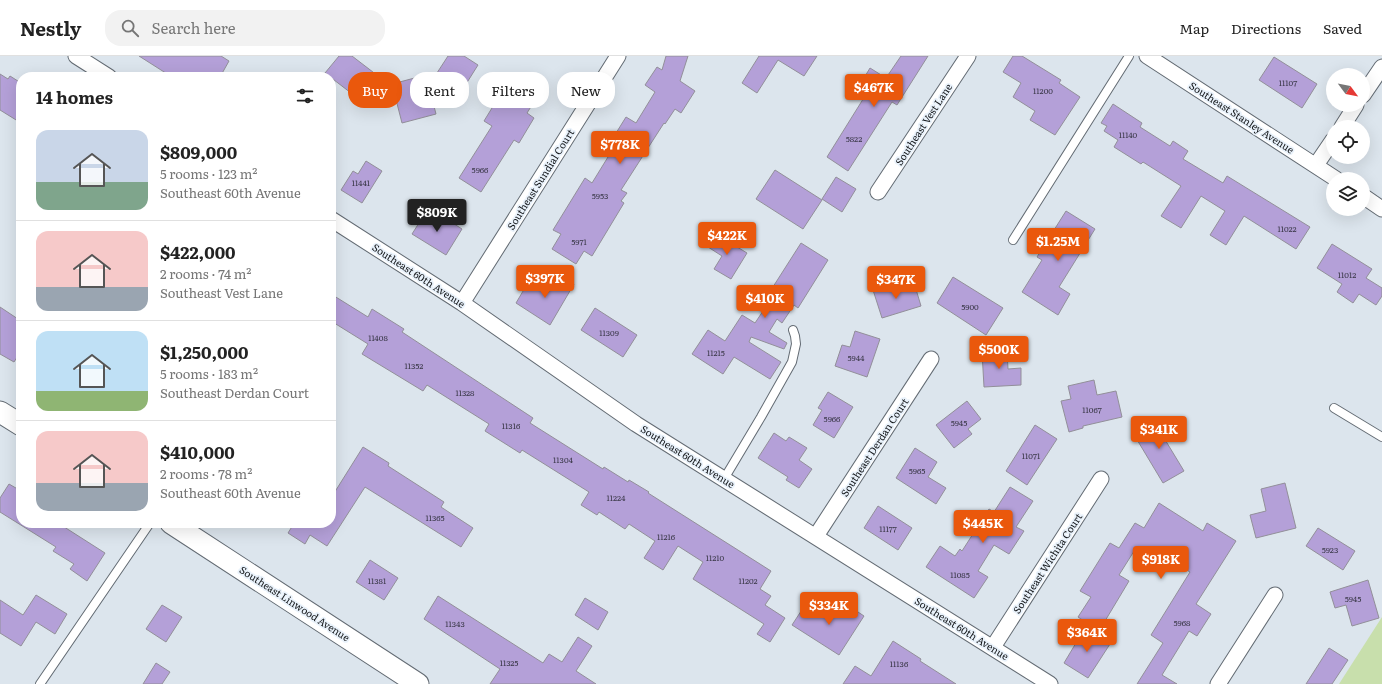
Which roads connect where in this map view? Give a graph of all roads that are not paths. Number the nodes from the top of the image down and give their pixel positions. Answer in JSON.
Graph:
{"nodes":[{"id":1,"x":76,"y":56,"type":"edge"},
{"id":2,"x":618,"y":56,"type":"edge"},
{"id":3,"x":968,"y":56,"type":"edge"},
{"id":4,"x":1129,"y":56,"type":"edge"},
{"id":5,"x":1147,"y":56,"type":"edge"},
{"id":6,"x":1382,"y":67,"type":"edge"},
{"id":7,"x":101,"y":72,"type":"edge"},
{"id":8,"x":1370,"y":85,"type":"edge"},
{"id":9,"x":1326,"y":150,"type":"edge"},
{"id":10,"x":1316,"y":165,"type":"junction"},
{"id":11,"x":1326,"y":172,"type":"edge"},
{"id":12,"x":878,"y":192,"type":"dead end"},
{"id":13,"x":1370,"y":201,"type":"edge"},
{"id":14,"x":1382,"y":209,"type":"edge"},
{"id":15,"x":336,"y":222,"type":"edge"},
{"id":16,"x":1013,"y":240,"type":"dead end"},
{"id":17,"x":462,"y":303,"type":"junction"},
{"id":18,"x":793,"y":330,"type":"dead end"},
{"id":19,"x":931,"y":359,"type":"dead end"},
{"id":20,"x":1334,"y":408,"type":"dead end"},
{"id":21,"x":0,"y":412,"type":"edge"},
{"id":22,"x":16,"y":423,"type":"edge"},
{"id":23,"x":1382,"y":437,"type":"edge"},
{"id":24,"x":724,"y":479,"type":"junction"},
{"id":25,"x":1101,"y":479,"type":"dead end"},
{"id":26,"x":147,"y":528,"type":"edge"},
{"id":27,"x":179,"y":528,"type":"edge"},
{"id":28,"x":816,"y":536,"type":"junction"},
{"id":29,"x":1275,"y":596,"type":"dead end"},
{"id":30,"x":993,"y":647,"type":"junction"},
{"id":31,"x":40,"y":684,"type":"edge"},
{"id":32,"x":418,"y":684,"type":"edge"},
{"id":33,"x":1050,"y":684,"type":"edge"},
{"id":34,"x":1218,"y":684,"type":"edge"}],
"edges":[{"from":1,"to":7,"type":"street"},
{"from":2,"to":17,"type":"street","name":"Southeast Sundial Court"},
{"from":3,"to":12,"type":"street","name":"Southeast Vest Lane"},
{"from":4,"to":16,"type":"lane"},
{"from":5,"to":10,"type":"street","name":"Southeast Stanley Avenue"},
{"from":6,"to":8,"type":"street"},
{"from":9,"to":10,"type":"street"},
{"from":10,"to":11,"type":"street","name":"Southeast Stanley Avenue"},
{"from":13,"to":14,"type":"street"},
{"from":15,"to":17,"type":"street","name":"Southeast 60th Avenue"},
{"from":17,"to":24,"type":"street","name":"Southeast 60th Avenue"},
{"from":18,"to":24,"type":"lane"},
{"from":19,"to":28,"type":"street","name":"Southeast Derdan Court"},
{"from":20,"to":23,"type":"lane"},
{"from":21,"to":22,"type":"main road"},
{"from":24,"to":28,"type":"street","name":"Southeast 60th Avenue"},
{"from":25,"to":30,"type":"street","name":"Southeast Wichita Court"},
{"from":26,"to":31,"type":"lane"},
{"from":27,"to":32,"type":"main road","name":"Southeast Linwood Avenue"},
{"from":28,"to":30,"type":"street","name":"Southeast 60th Avenue"},
{"from":29,"to":34,"type":"street"},
{"from":30,"to":33,"type":"street","name":"Southeast 60th Avenue"}]}
